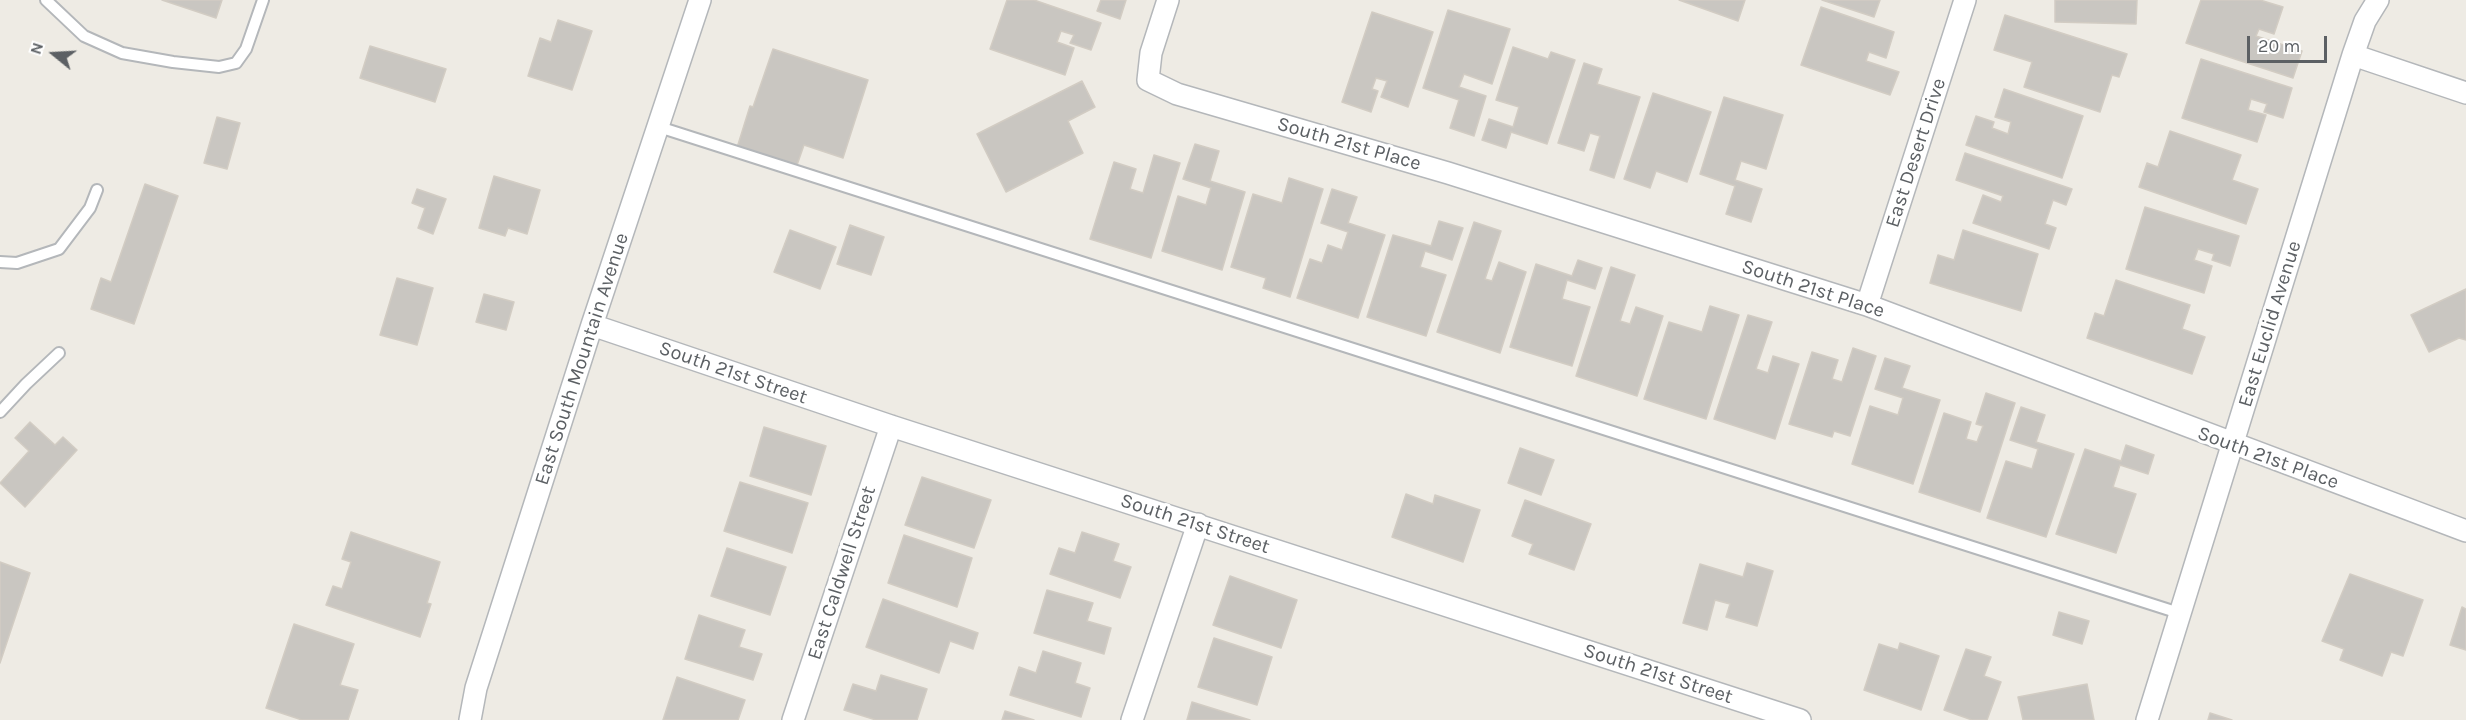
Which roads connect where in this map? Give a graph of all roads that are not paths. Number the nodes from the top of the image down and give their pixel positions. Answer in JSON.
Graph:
{"nodes":[{"id":1,"x":46,"y":0,"type":"edge"},
{"id":2,"x":263,"y":0,"type":"edge"},
{"id":3,"x":700,"y":0,"type":"edge"},
{"id":4,"x":1168,"y":0,"type":"edge"},
{"id":5,"x":1965,"y":0,"type":"edge"},
{"id":6,"x":2378,"y":0,"type":"edge"},
{"id":7,"x":2353,"y":55,"type":"junction"},
{"id":8,"x":2466,"y":93,"type":"edge"},
{"id":9,"x":659,"y":127,"type":"junction"},
{"id":10,"x":97,"y":190,"type":"dead end"},
{"id":11,"x":0,"y":262,"type":"edge"},
{"id":12,"x":1867,"y":306,"type":"junction"},
{"id":13,"x":592,"y":325,"type":"junction"},
{"id":14,"x":59,"y":353,"type":"dead end"},
{"id":15,"x":0,"y":412,"type":"edge"},
{"id":16,"x":891,"y":426,"type":"junction"},
{"id":17,"x":2233,"y":445,"type":"junction"},
{"id":18,"x":1198,"y":524,"type":"junction"},
{"id":19,"x":2466,"y":531,"type":"edge"},
{"id":20,"x":2180,"y":613,"type":"junction"},
{"id":21,"x":470,"y":720,"type":"edge"},
{"id":22,"x":793,"y":720,"type":"edge"},
{"id":23,"x":1132,"y":720,"type":"edge"},
{"id":24,"x":1800,"y":720,"type":"edge"},
{"id":25,"x":2147,"y":720,"type":"edge"}],
"edges":[{"from":1,"to":2,"type":"lane"},
{"from":3,"to":9,"type":"street","name":"East South Mountain Avenue"},
{"from":4,"to":12,"type":"street","name":"South 21st Place"},
{"from":5,"to":12,"type":"street","name":"East Desert Drive"},
{"from":6,"to":7,"type":"street","name":"East Euclid Avenue"},
{"from":7,"to":8,"type":"street"},
{"from":7,"to":17,"type":"street","name":"East Euclid Avenue"},
{"from":9,"to":13,"type":"street","name":"East South Mountain Avenue"},
{"from":9,"to":20,"type":"lane"},
{"from":10,"to":11,"type":"lane"},
{"from":12,"to":17,"type":"street","name":"South 21st Place"},
{"from":13,"to":16,"type":"street","name":"South 21st Street"},
{"from":13,"to":21,"type":"street","name":"East South Mountain Avenue"},
{"from":14,"to":15,"type":"lane"},
{"from":16,"to":18,"type":"street","name":"South 21st Street"},
{"from":16,"to":22,"type":"street","name":"East Caldwell Street"},
{"from":17,"to":19,"type":"street","name":"South 21st Place"},
{"from":17,"to":20,"type":"street","name":"East Euclid Avenue"},
{"from":18,"to":23,"type":"street"},
{"from":18,"to":24,"type":"street","name":"South 21st Street"},
{"from":20,"to":25,"type":"street","name":"East Euclid Avenue"}]}
